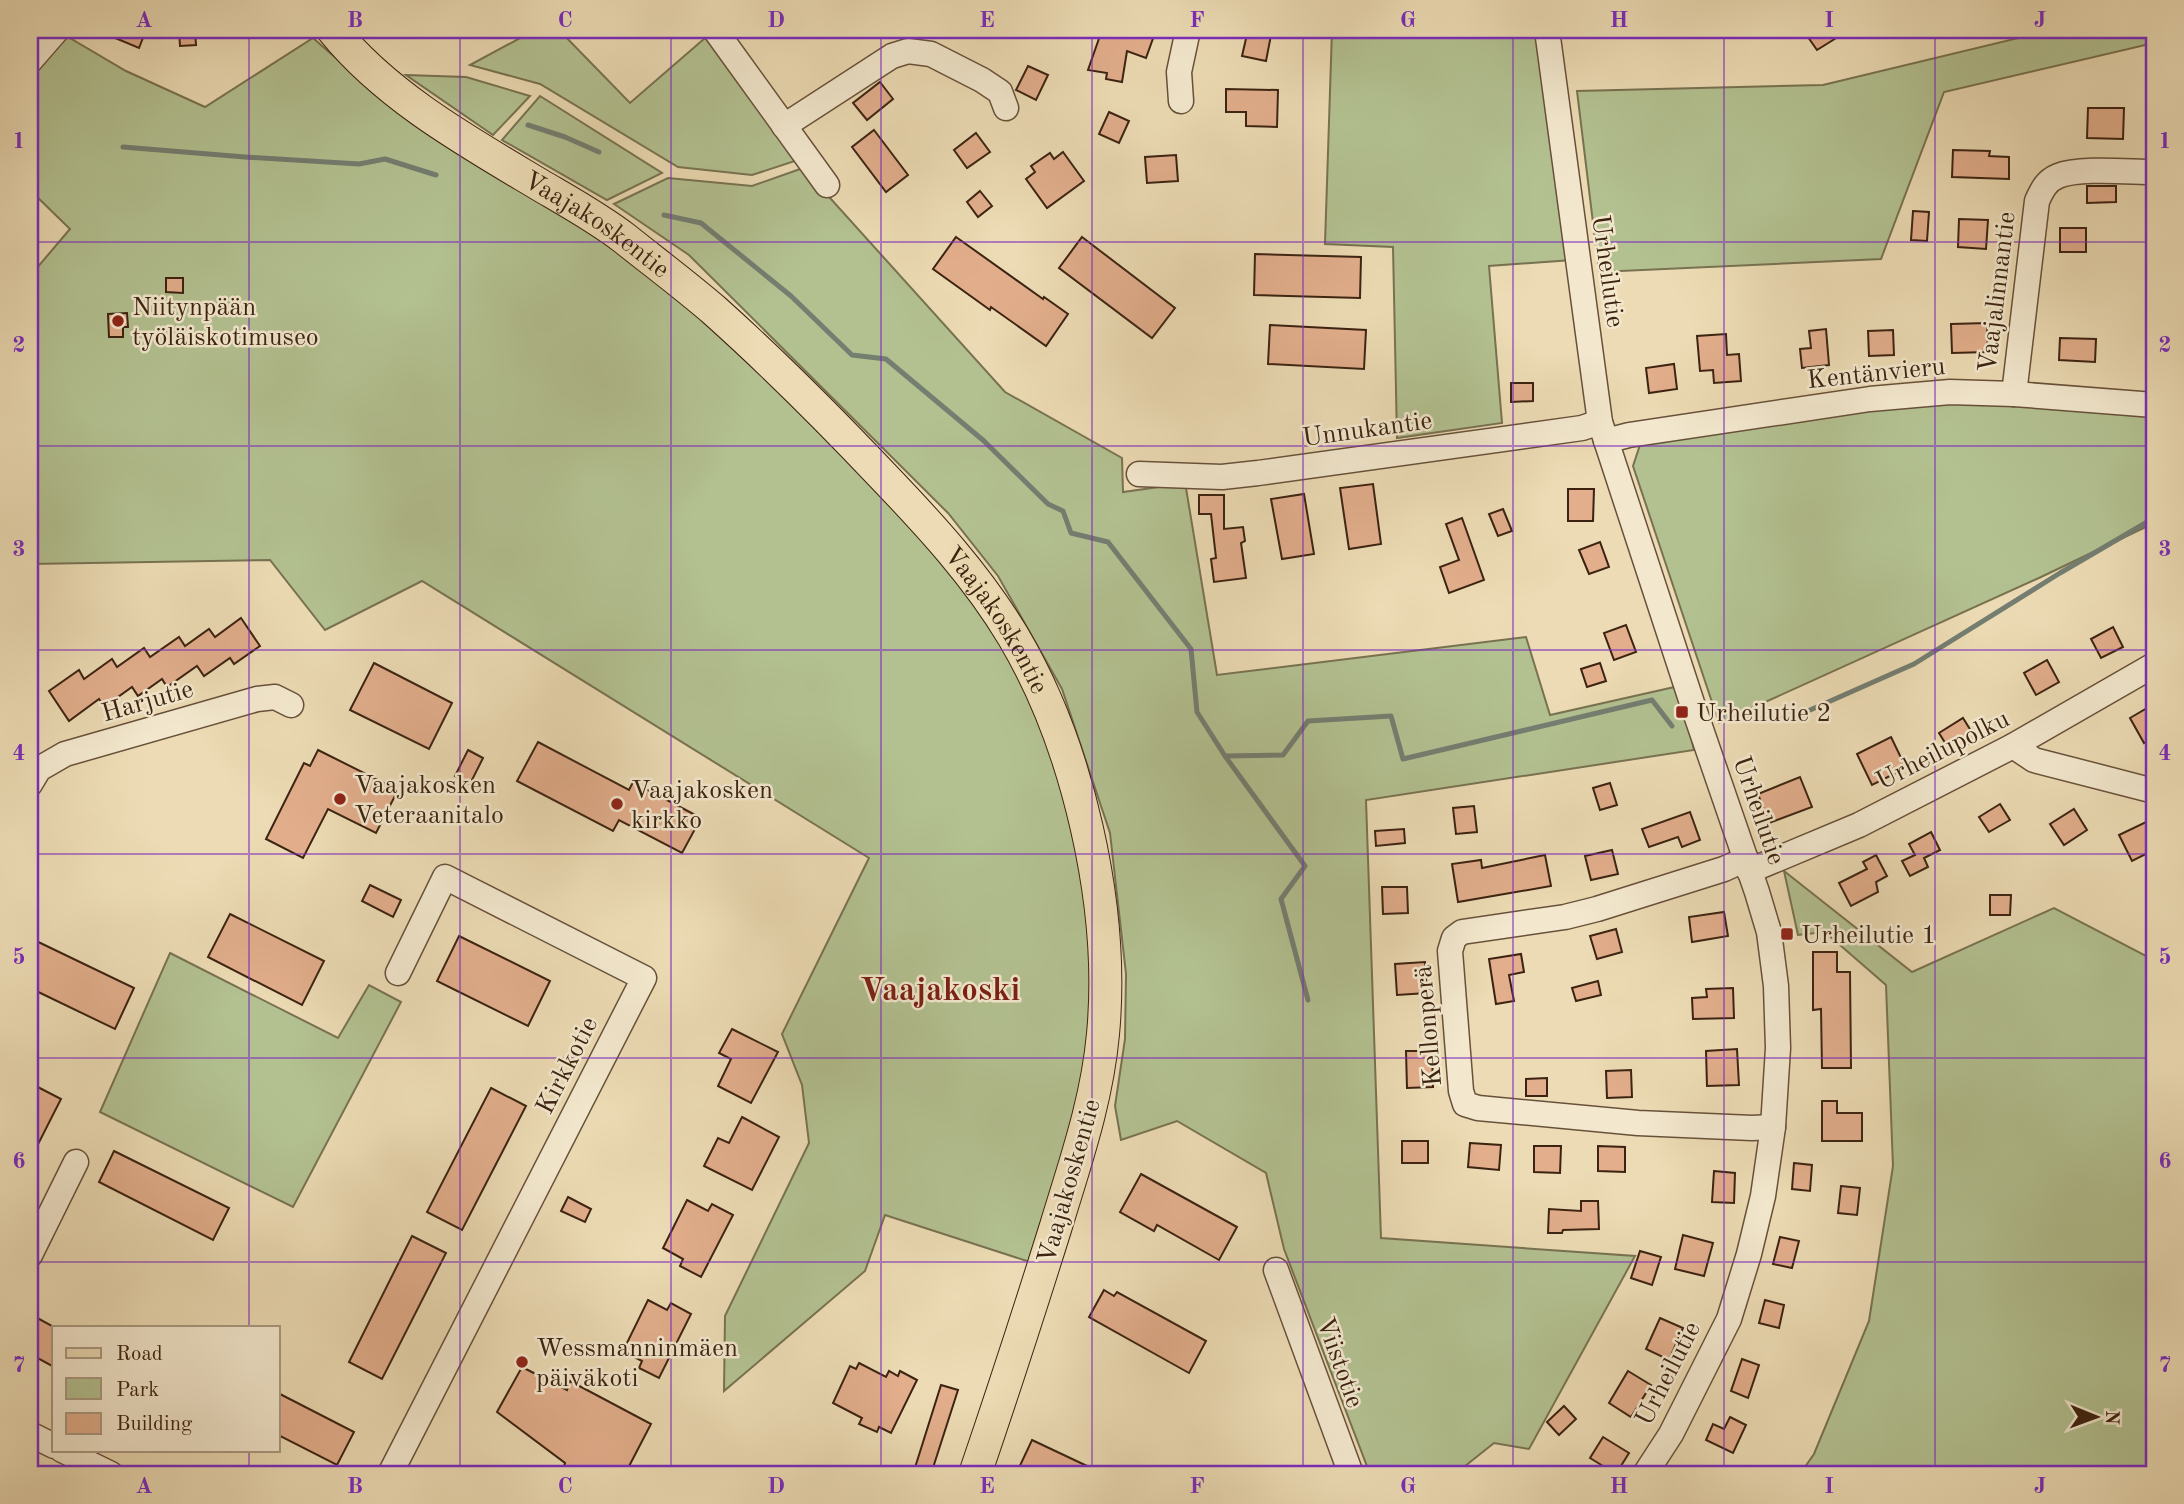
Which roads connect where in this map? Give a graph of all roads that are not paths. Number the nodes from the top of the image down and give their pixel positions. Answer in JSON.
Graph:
{"nodes":[{"id":1,"x":333,"y":30,"type":"edge"},
{"id":2,"x":715,"y":30,"type":"edge"},
{"id":3,"x":1188,"y":30,"type":"edge"},
{"id":4,"x":1547,"y":30,"type":"edge"},
{"id":5,"x":52,"y":32,"type":"edge"},
{"id":6,"x":30,"y":61,"type":"edge"},
{"id":7,"x":1181,"y":101,"type":"dead end"},
{"id":8,"x":1006,"y":108,"type":"dead end"},
{"id":9,"x":784,"y":126,"type":"junction"},
{"id":10,"x":2154,"y":172,"type":"edge"},
{"id":11,"x":827,"y":185,"type":"dead end"},
{"id":12,"x":2014,"y":394,"type":"junction"},
{"id":13,"x":2154,"y":405,"type":"edge"},
{"id":14,"x":1603,"y":431,"type":"junction"},
{"id":15,"x":1139,"y":474,"type":"dead end"},
{"id":16,"x":2154,"y":665,"type":"edge"},
{"id":17,"x":291,"y":705,"type":"dead end"},
{"id":18,"x":2013,"y":746,"type":"junction"},
{"id":19,"x":30,"y":784,"type":"edge"},
{"id":20,"x":2154,"y":791,"type":"edge"},
{"id":21,"x":1748,"y":865,"type":"junction"},
{"id":22,"x":398,"y":973,"type":"dead end"},
{"id":23,"x":1773,"y":1127,"type":"junction"},
{"id":24,"x":76,"y":1162,"type":"dead end"},
{"id":25,"x":30,"y":1255,"type":"edge"},
{"id":26,"x":1276,"y":1270,"type":"dead end"},
{"id":27,"x":30,"y":1434,"type":"edge"},
{"id":28,"x":52,"y":1445,"type":"edge"},
{"id":29,"x":66,"y":1452,"type":"edge"},
{"id":30,"x":111,"y":1474,"type":"edge"},
{"id":31,"x":390,"y":1474,"type":"edge"},
{"id":32,"x":975,"y":1474,"type":"edge"},
{"id":33,"x":1351,"y":1474,"type":"edge"},
{"id":34,"x":1645,"y":1474,"type":"edge"}],
"edges":[{"from":1,"to":32,"type":"main road","name":"Vaajakoskentie"},
{"from":2,"to":9,"type":"street"},
{"from":3,"to":7,"type":"street"},
{"from":4,"to":14,"type":"street","name":"Urheilutie"},
{"from":5,"to":6,"type":"street"},
{"from":8,"to":9,"type":"street"},
{"from":9,"to":11,"type":"street"},
{"from":10,"to":12,"type":"street","name":"Vaajalinnantie"},
{"from":12,"to":13,"type":"street","name":"Kentänvieru"},
{"from":12,"to":14,"type":"street","name":"Kentänvieru"},
{"from":14,"to":15,"type":"street","name":"Unnukantie"},
{"from":14,"to":21,"type":"street","name":"Urheilutie"},
{"from":16,"to":18,"type":"street","name":"Urheilupolku"},
{"from":17,"to":19,"type":"street","name":"Harjutie"},
{"from":18,"to":20,"type":"street"},
{"from":18,"to":21,"type":"street","name":"Urheilupolku"},
{"from":21,"to":23,"type":"street","name":"Urheilutie"},
{"from":21,"to":23,"type":"street","name":"Kellonperä"},
{"from":22,"to":31,"type":"street","name":"Kirkkotie"},
{"from":23,"to":34,"type":"street","name":"Urheilutie"},
{"from":24,"to":25,"type":"street"},
{"from":26,"to":33,"type":"street","name":"Viistotie"},
{"from":27,"to":28,"type":"street"},
{"from":29,"to":30,"type":"street"}]}
